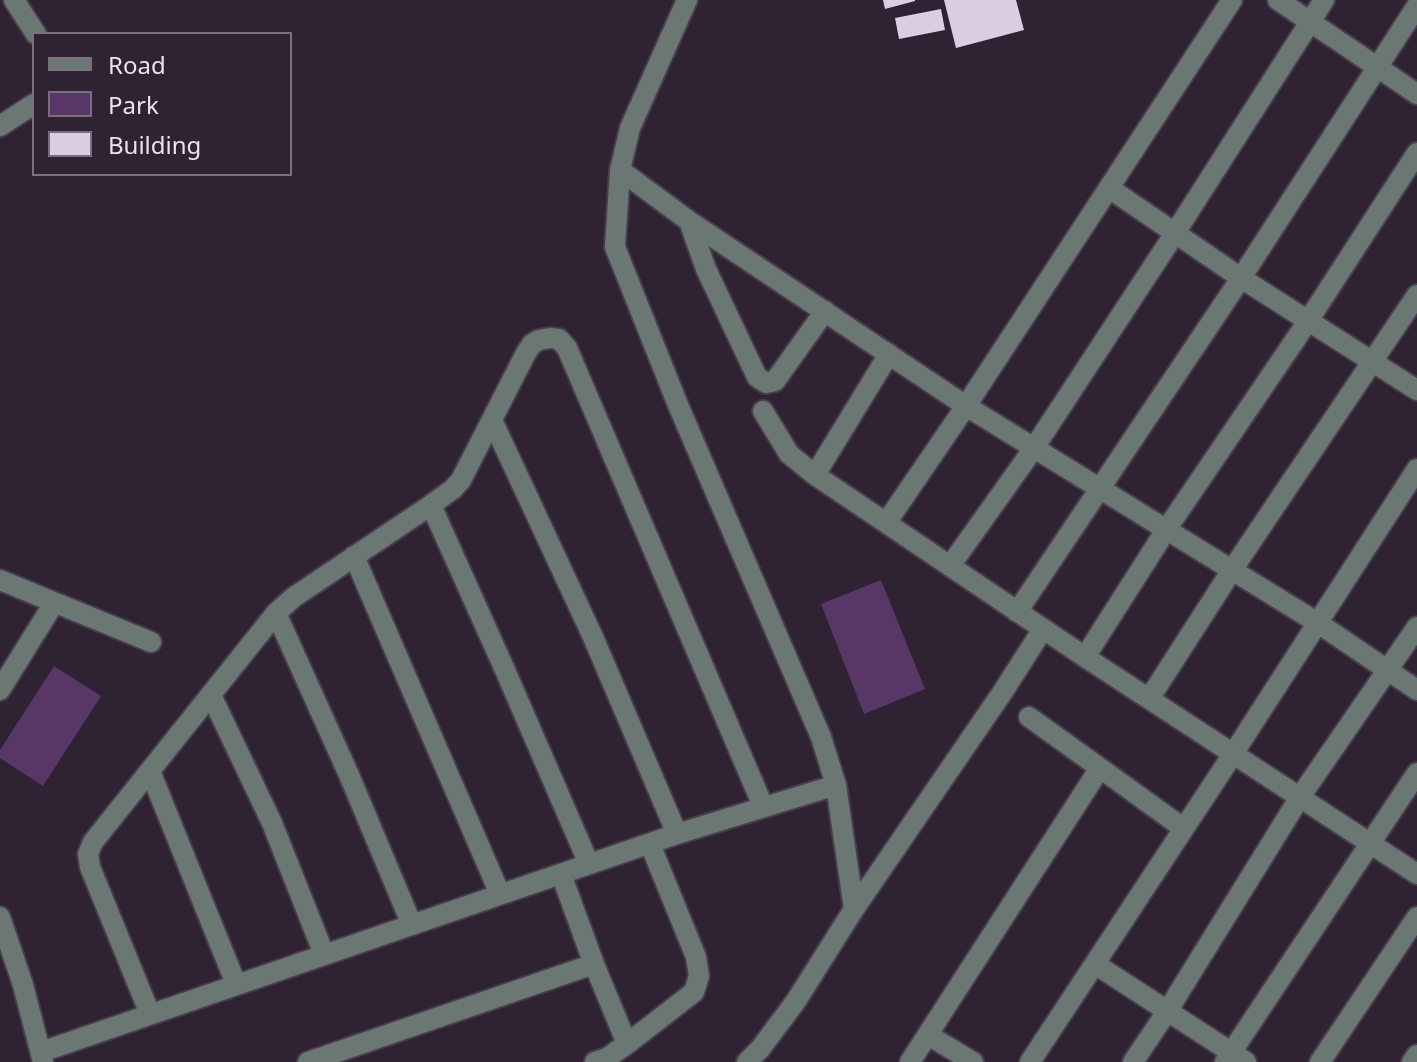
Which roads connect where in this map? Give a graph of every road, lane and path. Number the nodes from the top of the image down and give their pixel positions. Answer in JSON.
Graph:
{"nodes":[{"id":1,"x":14,"y":0,"type":"edge"},
{"id":2,"x":688,"y":0,"type":"edge"},
{"id":3,"x":1232,"y":0,"type":"edge"},
{"id":4,"x":1278,"y":0,"type":"edge"},
{"id":5,"x":1324,"y":0,"type":"edge"},
{"id":6,"x":1417,"y":6,"type":"edge"},
{"id":7,"x":1309,"y":22,"type":"junction"},
{"id":8,"x":35,"y":32,"type":"edge"},
{"id":9,"x":1376,"y":67,"type":"junction"},
{"id":10,"x":1417,"y":94,"type":"edge"},
{"id":11,"x":32,"y":105,"type":"edge"},
{"id":12,"x":0,"y":126,"type":"edge"},
{"id":13,"x":1417,"y":153,"type":"edge"},
{"id":14,"x":620,"y":170,"type":"junction"},
{"id":15,"x":1109,"y":188,"type":"junction"},
{"id":16,"x":689,"y":221,"type":"junction"},
{"id":17,"x":1175,"y":233,"type":"junction"},
{"id":18,"x":1241,"y":278,"type":"junction"},
{"id":19,"x":1417,"y":295,"type":"edge"},
{"id":20,"x":825,"y":311,"type":"junction"},
{"id":21,"x":1308,"y":321,"type":"junction"},
{"id":22,"x":889,"y":354,"type":"junction"},
{"id":23,"x":1373,"y":361,"type":"junction"},
{"id":24,"x":1417,"y":390,"type":"edge"},
{"id":25,"x":966,"y":406,"type":"junction"},
{"id":26,"x":763,"y":411,"type":"dead end"},
{"id":27,"x":492,"y":420,"type":"junction"},
{"id":28,"x":1034,"y":448,"type":"junction"},
{"id":29,"x":1417,"y":469,"type":"edge"},
{"id":30,"x":815,"y":475,"type":"junction"},
{"id":31,"x":1099,"y":489,"type":"junction"},
{"id":32,"x":431,"y":505,"type":"junction"},
{"id":33,"x":886,"y":523,"type":"junction"},
{"id":34,"x":1166,"y":530,"type":"junction"},
{"id":35,"x":354,"y":556,"type":"junction"},
{"id":36,"x":950,"y":566,"type":"junction"},
{"id":37,"x":1232,"y":570,"type":"junction"},
{"id":38,"x":0,"y":580,"type":"edge"},
{"id":39,"x":54,"y":603,"type":"junction"},
{"id":40,"x":1017,"y":612,"type":"junction"},
{"id":41,"x":276,"y":613,"type":"junction"},
{"id":42,"x":1318,"y":623,"type":"junction"},
{"id":43,"x":1417,"y":627,"type":"edge"},
{"id":44,"x":1043,"y":629,"type":"junction"},
{"id":45,"x":151,"y":642,"type":"dead end"},
{"id":46,"x":1085,"y":657,"type":"junction"},
{"id":47,"x":1388,"y":671,"type":"junction"},
{"id":48,"x":0,"y":690,"type":"edge"},
{"id":49,"x":1417,"y":690,"type":"edge"},
{"id":50,"x":211,"y":695,"type":"junction"},
{"id":51,"x":1149,"y":699,"type":"junction"},
{"id":52,"x":1029,"y":717,"type":"dead end"},
{"id":53,"x":1233,"y":754,"type":"junction"},
{"id":54,"x":1100,"y":768,"type":"junction"},
{"id":55,"x":150,"y":771,"type":"junction"},
{"id":56,"x":1417,"y":773,"type":"edge"},
{"id":57,"x":836,"y":785,"type":"junction"},
{"id":58,"x":1300,"y":797,"type":"junction"},
{"id":59,"x":763,"y":806,"type":"junction"},
{"id":60,"x":1183,"y":828,"type":"junction"},
{"id":61,"x":677,"y":834,"type":"junction"},
{"id":62,"x":1370,"y":843,"type":"junction"},
{"id":63,"x":650,"y":844,"type":"junction"},
{"id":64,"x":589,"y":864,"type":"junction"},
{"id":65,"x":561,"y":874,"type":"junction"},
{"id":66,"x":1417,"y":874,"type":"edge"},
{"id":67,"x":500,"y":894,"type":"junction"},
{"id":68,"x":854,"y":909,"type":"junction"},
{"id":69,"x":0,"y":917,"type":"edge"},
{"id":70,"x":1417,"y":917,"type":"edge"},
{"id":71,"x":412,"y":925,"type":"junction"},
{"id":72,"x":324,"y":954,"type":"junction"},
{"id":73,"x":594,"y":964,"type":"junction"},
{"id":74,"x":1095,"y":964,"type":"junction"},
{"id":75,"x":236,"y":984,"type":"junction"},
{"id":76,"x":1168,"y":1010,"type":"junction"},
{"id":77,"x":150,"y":1014,"type":"junction"},
{"id":78,"x":928,"y":1035,"type":"junction"},
{"id":79,"x":627,"y":1044,"type":"junction"},
{"id":80,"x":1417,"y":1055,"type":"edge"},
{"id":81,"x":42,"y":1057,"type":"edge"},
{"id":82,"x":1234,"y":1059,"type":"edge"},
{"id":83,"x":308,"y":1062,"type":"edge"},
{"id":84,"x":595,"y":1062,"type":"edge"},
{"id":85,"x":747,"y":1062,"type":"edge"},
{"id":86,"x":910,"y":1062,"type":"edge"},
{"id":87,"x":973,"y":1062,"type":"edge"},
{"id":88,"x":1030,"y":1062,"type":"edge"},
{"id":89,"x":1133,"y":1062,"type":"edge"},
{"id":90,"x":1320,"y":1062,"type":"edge"},
{"id":91,"x":1412,"y":1062,"type":"edge"}],
"edges":[{"from":1,"to":8,"type":"street"},
{"from":2,"to":14,"type":"street"},
{"from":3,"to":15,"type":"street"},
{"from":4,"to":7,"type":"street"},
{"from":5,"to":7,"type":"street"},
{"from":6,"to":9,"type":"street"},
{"from":7,"to":9,"type":"street"},
{"from":7,"to":17,"type":"street"},
{"from":9,"to":10,"type":"street"},
{"from":9,"to":18,"type":"street"},
{"from":11,"to":12,"type":"street"},
{"from":13,"to":21,"type":"street"},
{"from":14,"to":16,"type":"street"},
{"from":14,"to":57,"type":"street"},
{"from":15,"to":17,"type":"street"},
{"from":15,"to":25,"type":"street"},
{"from":16,"to":20,"type":"street"},
{"from":16,"to":20,"type":"street"},
{"from":17,"to":18,"type":"street"},
{"from":17,"to":28,"type":"street"},
{"from":18,"to":21,"type":"street"},
{"from":18,"to":31,"type":"street"},
{"from":19,"to":23,"type":"street"},
{"from":20,"to":22,"type":"street"},
{"from":21,"to":23,"type":"street"},
{"from":21,"to":34,"type":"street"},
{"from":22,"to":25,"type":"street"},
{"from":22,"to":30,"type":"street"},
{"from":23,"to":24,"type":"street"},
{"from":23,"to":37,"type":"street"},
{"from":25,"to":28,"type":"street"},
{"from":25,"to":33,"type":"street"},
{"from":26,"to":30,"type":"street"},
{"from":27,"to":32,"type":"street"},
{"from":27,"to":59,"type":"street"},
{"from":27,"to":61,"type":"street"},
{"from":28,"to":31,"type":"street"},
{"from":28,"to":36,"type":"street"},
{"from":29,"to":42,"type":"street"},
{"from":30,"to":33,"type":"street"},
{"from":31,"to":34,"type":"street"},
{"from":31,"to":40,"type":"street"},
{"from":32,"to":35,"type":"street"},
{"from":32,"to":64,"type":"street"},
{"from":33,"to":36,"type":"street"},
{"from":34,"to":37,"type":"street"},
{"from":34,"to":46,"type":"street"},
{"from":35,"to":41,"type":"street"},
{"from":35,"to":67,"type":"street"},
{"from":36,"to":40,"type":"street"},
{"from":37,"to":42,"type":"street"},
{"from":37,"to":51,"type":"street"},
{"from":38,"to":39,"type":"street"},
{"from":39,"to":45,"type":"street"},
{"from":39,"to":48,"type":"street"},
{"from":40,"to":44,"type":"street"},
{"from":41,"to":50,"type":"street"},
{"from":41,"to":71,"type":"street"},
{"from":42,"to":47,"type":"street"},
{"from":42,"to":53,"type":"street"},
{"from":43,"to":47,"type":"street"},
{"from":44,"to":46,"type":"street"},
{"from":44,"to":68,"type":"street"},
{"from":46,"to":51,"type":"street"},
{"from":47,"to":49,"type":"street"},
{"from":47,"to":58,"type":"street"},
{"from":50,"to":55,"type":"street"},
{"from":50,"to":72,"type":"street"},
{"from":51,"to":53,"type":"street"},
{"from":52,"to":54,"type":"street"},
{"from":53,"to":58,"type":"street"},
{"from":53,"to":60,"type":"street"},
{"from":54,"to":60,"type":"street"},
{"from":54,"to":78,"type":"street"},
{"from":55,"to":75,"type":"street"},
{"from":55,"to":77,"type":"street"},
{"from":56,"to":62,"type":"street"},
{"from":57,"to":59,"type":"street"},
{"from":57,"to":68,"type":"street"},
{"from":58,"to":62,"type":"street"},
{"from":58,"to":76,"type":"street"},
{"from":59,"to":61,"type":"street"},
{"from":60,"to":74,"type":"street"},
{"from":61,"to":63,"type":"street"},
{"from":62,"to":66,"type":"street"},
{"from":62,"to":82,"type":"street"},
{"from":63,"to":64,"type":"street"},
{"from":63,"to":79,"type":"street"},
{"from":64,"to":65,"type":"street"},
{"from":65,"to":67,"type":"street"},
{"from":65,"to":73,"type":"street"},
{"from":67,"to":71,"type":"street"},
{"from":68,"to":85,"type":"street"},
{"from":69,"to":81,"type":"street"},
{"from":70,"to":90,"type":"street"},
{"from":71,"to":72,"type":"street"},
{"from":72,"to":75,"type":"street"},
{"from":73,"to":79,"type":"street"},
{"from":73,"to":83,"type":"street"},
{"from":74,"to":76,"type":"street"},
{"from":74,"to":88,"type":"street"},
{"from":75,"to":77,"type":"street"},
{"from":76,"to":82,"type":"street"},
{"from":76,"to":89,"type":"street"},
{"from":77,"to":81,"type":"street"},
{"from":78,"to":86,"type":"street"},
{"from":78,"to":87,"type":"street"},
{"from":79,"to":84,"type":"street"},
{"from":80,"to":91,"type":"street"}]}
